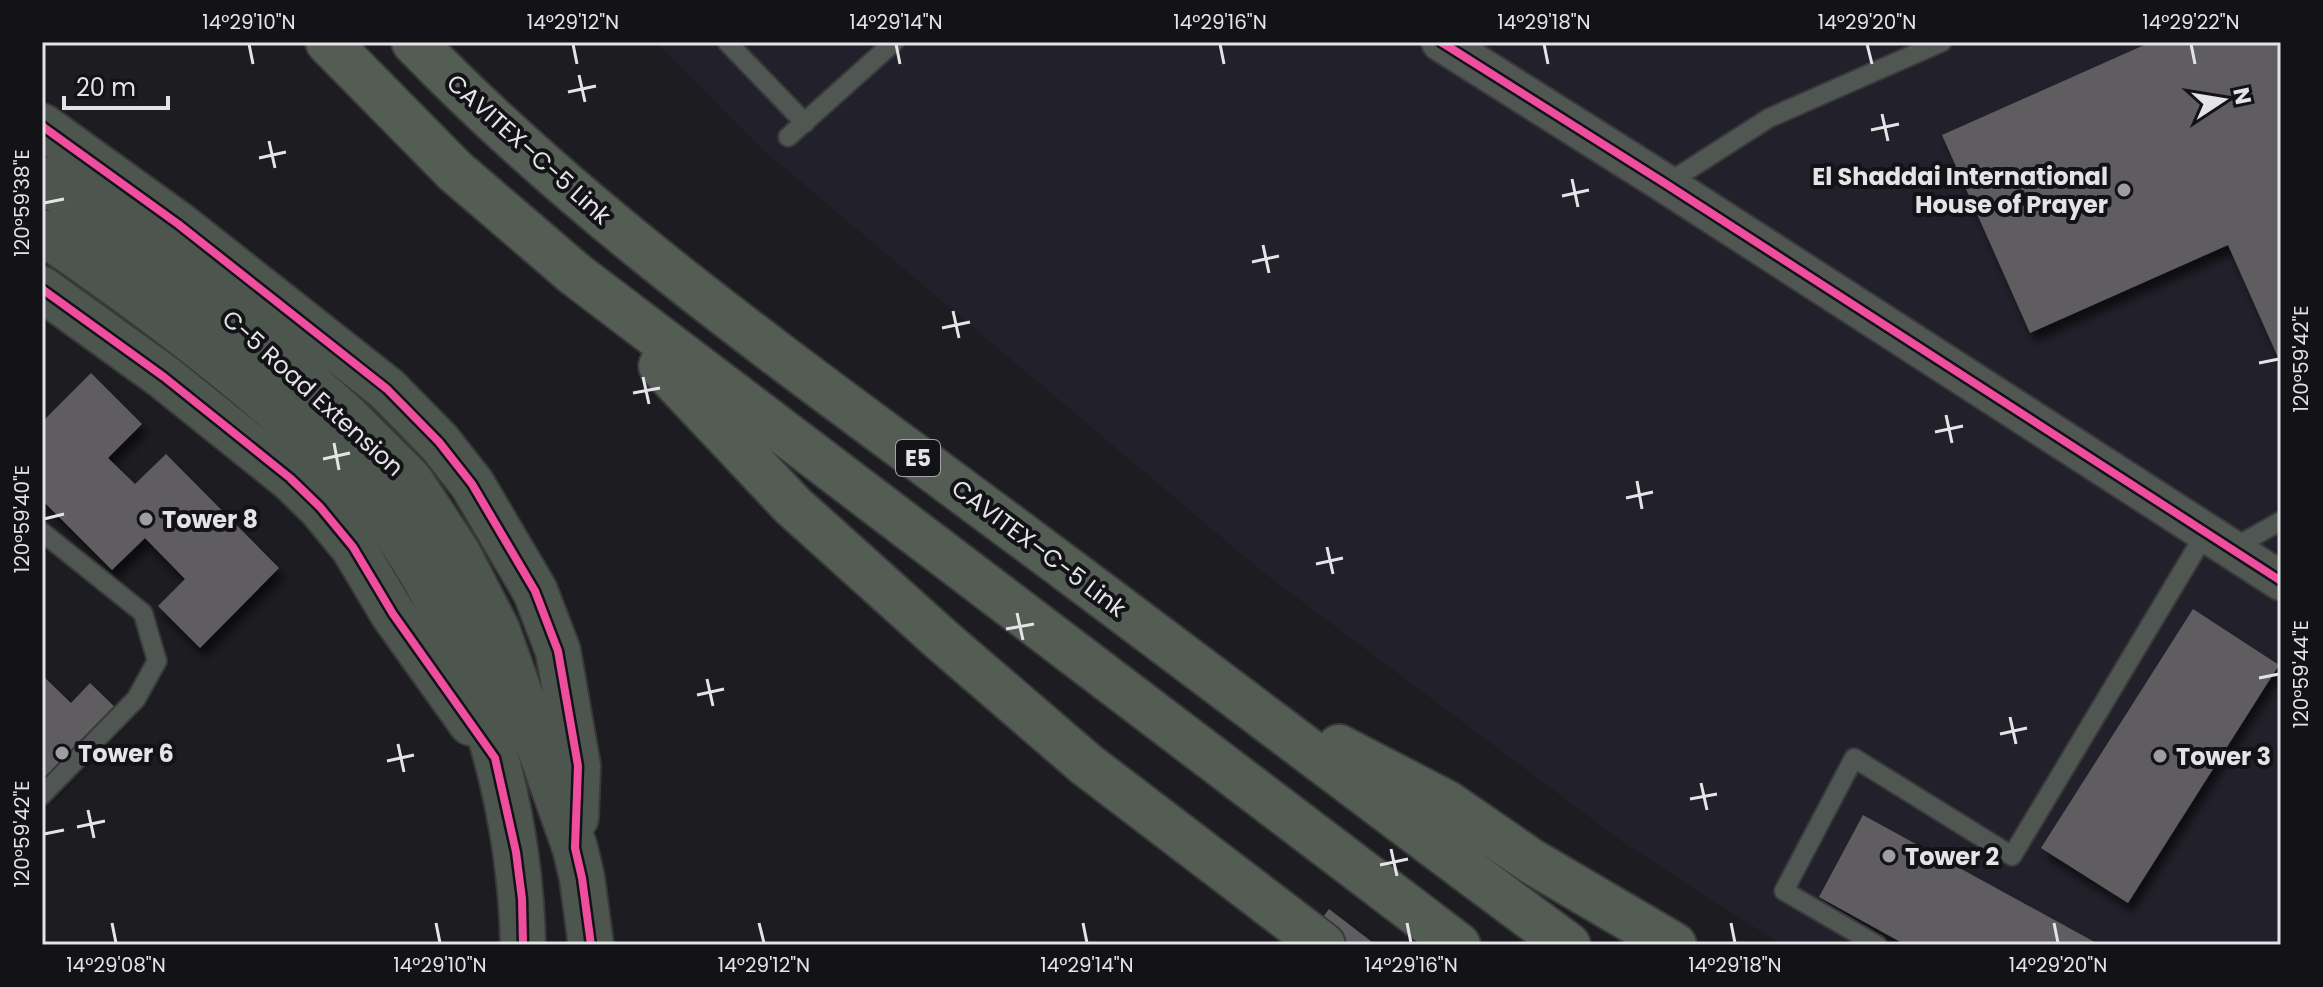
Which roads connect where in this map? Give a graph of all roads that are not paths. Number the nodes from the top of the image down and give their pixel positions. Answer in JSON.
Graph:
{"nodes":[{"id":1,"x":328,"y":42,"type":"edge"},
{"id":2,"x":414,"y":42,"type":"edge"},
{"id":3,"x":727,"y":42,"type":"edge"},
{"id":4,"x":894,"y":42,"type":"edge"},
{"id":5,"x":1441,"y":42,"type":"edge"},
{"id":6,"x":1942,"y":42,"type":"edge"},
{"id":7,"x":805,"y":123,"type":"junction"},
{"id":8,"x":42,"y":126,"type":"edge"},
{"id":9,"x":788,"y":137,"type":"dead end"},
{"id":10,"x":42,"y":179,"type":"edge"},
{"id":11,"x":1666,"y":184,"type":"junction"},
{"id":12,"x":42,"y":232,"type":"edge"},
{"id":13,"x":575,"y":274,"type":"junction"},
{"id":14,"x":42,"y":289,"type":"edge"},
{"id":15,"x":2281,"y":521,"type":"edge"},
{"id":16,"x":42,"y":532,"type":"edge"},
{"id":17,"x":2218,"y":541,"type":"junction"},
{"id":18,"x":440,"y":563,"type":"junction"},
{"id":19,"x":2281,"y":581,"type":"edge"},
{"id":20,"x":1235,"y":694,"type":"junction"},
{"id":21,"x":495,"y":758,"type":"junction"},
{"id":22,"x":42,"y":795,"type":"edge"},
{"id":23,"x":575,"y":848,"type":"junction"},
{"id":24,"x":523,"y":945,"type":"edge"},
{"id":25,"x":591,"y":945,"type":"edge"},
{"id":26,"x":1323,"y":945,"type":"edge"},
{"id":27,"x":1458,"y":945,"type":"edge"},
{"id":28,"x":1568,"y":945,"type":"edge"},
{"id":29,"x":1674,"y":945,"type":"edge"},
{"id":30,"x":1877,"y":945,"type":"edge"}],
"edges":[{"from":1,"to":13,"type":"highway","number":"E5"},
{"from":2,"to":20,"type":"highway","name":"CAVITEX–C-5 Link","number":"E5"},
{"from":3,"to":7,"type":"lane"},
{"from":4,"to":7,"type":"lane"},
{"from":5,"to":11,"type":"street"},
{"from":6,"to":11,"type":"lane"},
{"from":7,"to":9,"type":"lane"},
{"from":8,"to":23,"type":"main road"},
{"from":10,"to":18,"type":"main road","name":"C-5 Road Extension"},
{"from":11,"to":17,"type":"street"},
{"from":12,"to":18,"type":"main road","name":"C-5 Road Extension"},
{"from":13,"to":26,"type":"highway"},
{"from":13,"to":27,"type":"highway","number":"E5"},
{"from":14,"to":21,"type":"main road"},
{"from":15,"to":17,"type":"lane"},
{"from":16,"to":22,"type":"lane"},
{"from":17,"to":19,"type":"street"},
{"from":17,"to":30,"type":"lane"},
{"from":18,"to":21,"type":"main road","name":"C-5 Road Extension"},
{"from":18,"to":23,"type":"main road","name":"C-5 Road Extension"},
{"from":20,"to":28,"type":"highway","name":"CAVITEX–C-5 Link","number":"E5"},
{"from":20,"to":29,"type":"highway"},
{"from":21,"to":24,"type":"main road","name":"C-5 Road Extension"},
{"from":23,"to":25,"type":"main road","name":"C-5 Road Extension"}]}
